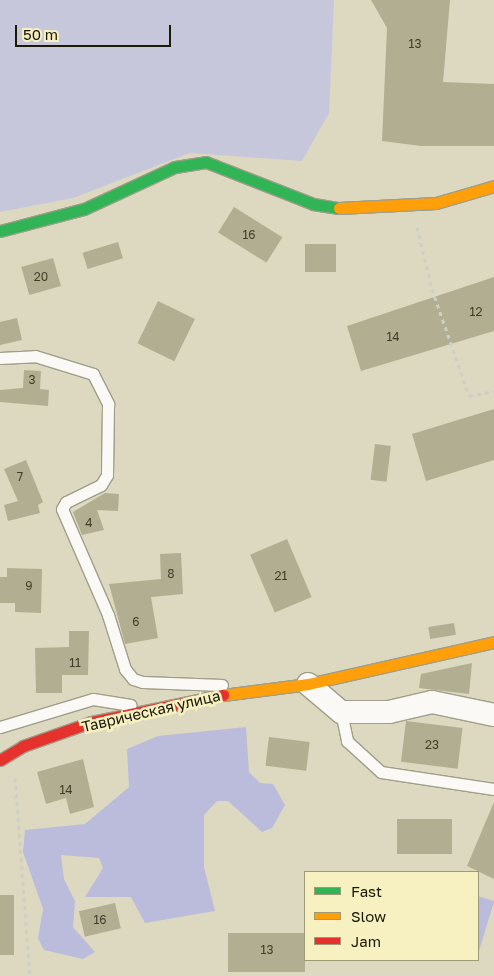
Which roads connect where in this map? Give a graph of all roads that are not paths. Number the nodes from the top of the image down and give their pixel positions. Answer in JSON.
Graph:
{"nodes":[{"id":1,"x":494,"y":186,"type":"edge"},
{"id":2,"x":0,"y":231,"type":"edge"},
{"id":3,"x":0,"y":358,"type":"edge"},
{"id":4,"x":494,"y":642,"type":"edge"},
{"id":5,"x":308,"y":684,"type":"junction"},
{"id":6,"x":253,"y":689,"type":"junction"},
{"id":7,"x":157,"y":708,"type":"junction"},
{"id":8,"x":341,"y":712,"type":"junction"},
{"id":9,"x":494,"y":715,"type":"edge"},
{"id":10,"x":0,"y":726,"type":"edge"},
{"id":11,"x":0,"y":760,"type":"edge"},
{"id":12,"x":494,"y":789,"type":"edge"}],
"edges":[{"from":1,"to":2,"type":"street"},
{"from":3,"to":6,"type":"lane"},
{"from":4,"to":5,"type":"street","name":"Таврическая улица"},
{"from":5,"to":6,"type":"street","name":"Таврическая улица"},
{"from":5,"to":8,"type":"street"},
{"from":6,"to":7,"type":"street","name":"Таврическая улица"},
{"from":7,"to":10,"type":"lane"},
{"from":7,"to":11,"type":"street","name":"Таврическая улица"},
{"from":8,"to":9,"type":"street"},
{"from":8,"to":12,"type":"lane"}]}
